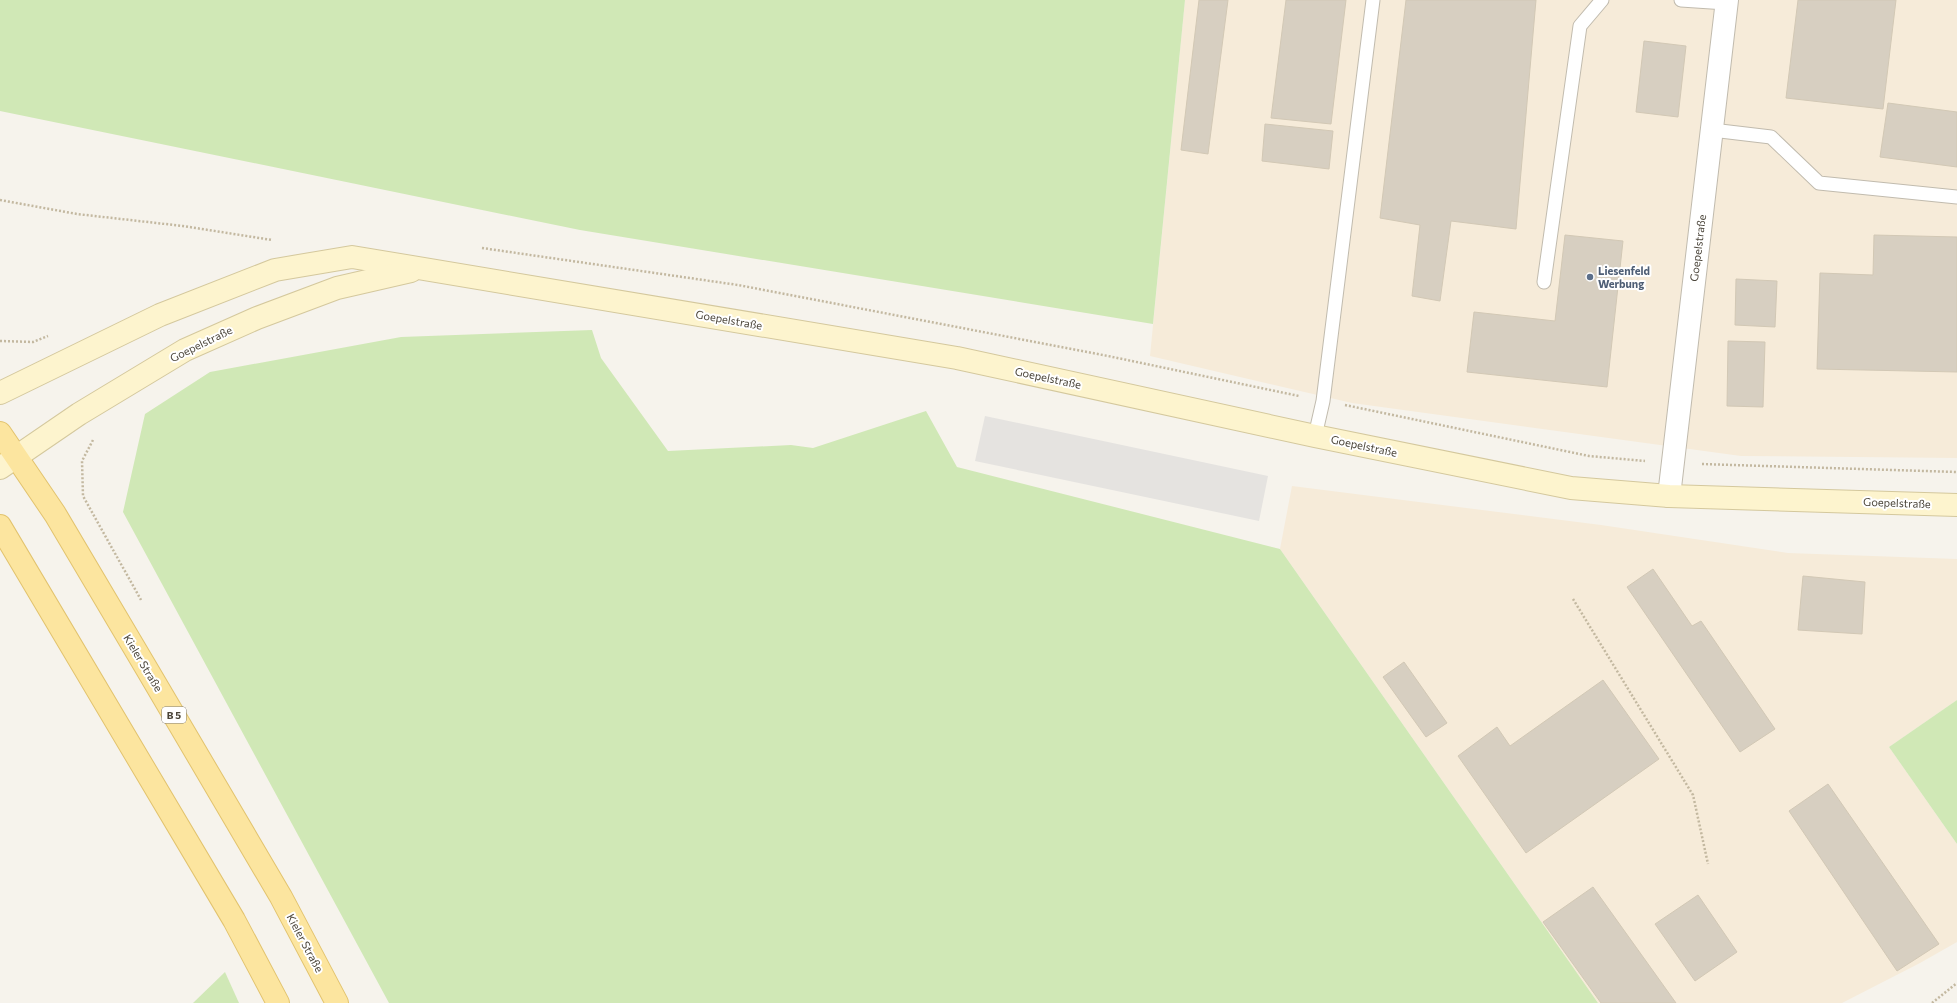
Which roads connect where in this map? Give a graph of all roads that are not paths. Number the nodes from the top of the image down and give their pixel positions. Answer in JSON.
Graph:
{"nodes":[{"id":1,"x":1373,"y":0,"type":"edge"},
{"id":2,"x":1602,"y":0,"type":"edge"},
{"id":3,"x":1681,"y":0,"type":"edge"},
{"id":4,"x":1726,"y":1,"type":"edge"},
{"id":5,"x":1712,"y":130,"type":"junction"},
{"id":6,"x":1957,"y":197,"type":"edge"},
{"id":7,"x":424,"y":268,"type":"junction"},
{"id":8,"x":1544,"y":282,"type":"dead end"},
{"id":9,"x":0,"y":393,"type":"edge"},
{"id":10,"x":0,"y":433,"type":"edge"},
{"id":11,"x":1315,"y":436,"type":"junction"},
{"id":12,"x":8,"y":462,"type":"edge"},
{"id":13,"x":1669,"y":496,"type":"junction"},
{"id":14,"x":1957,"y":505,"type":"edge"},
{"id":15,"x":0,"y":526,"type":"edge"},
{"id":16,"x":278,"y":1003,"type":"edge"},
{"id":17,"x":337,"y":1003,"type":"edge"}],
"edges":[{"from":1,"to":11,"type":"lane"},
{"from":2,"to":8,"type":"lane"},
{"from":3,"to":4,"type":"lane"},
{"from":4,"to":5,"type":"street","name":"Goepelstraße"},
{"from":5,"to":6,"type":"lane"},
{"from":5,"to":13,"type":"street","name":"Goepelstraße"},
{"from":7,"to":9,"type":"street","name":"Goepelstraße"},
{"from":7,"to":11,"type":"street","name":"Goepelstraße"},
{"from":7,"to":12,"type":"street","name":"Goepelstraße"},
{"from":10,"to":12,"type":"main road","name":"Kieler Straße","number":"B 5"},
{"from":11,"to":13,"type":"street","name":"Goepelstraße"},
{"from":12,"to":17,"type":"main road","name":"Kieler Straße","number":"B 5"},
{"from":13,"to":14,"type":"street","name":"Goepelstraße"},
{"from":15,"to":16,"type":"main road"}]}
